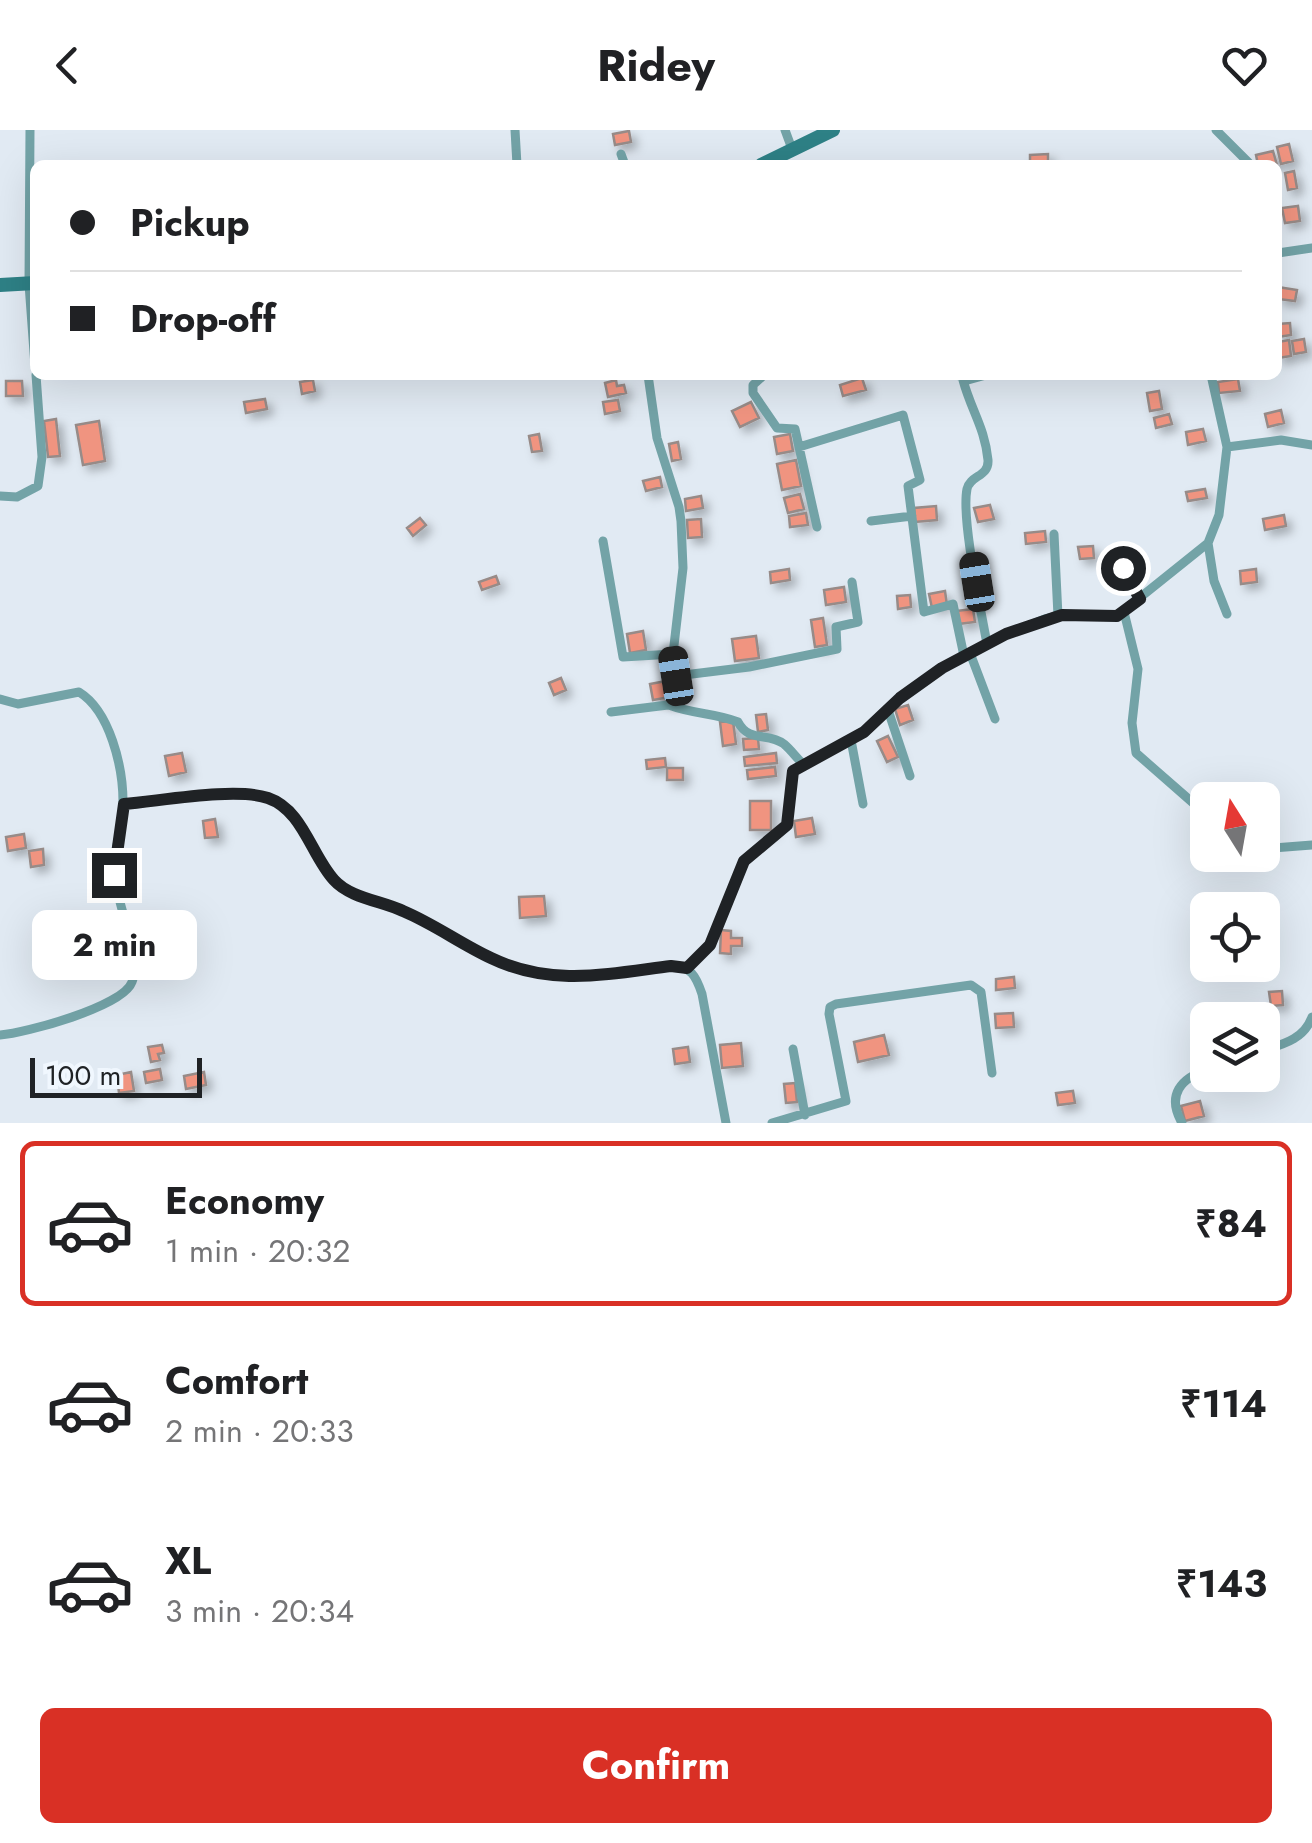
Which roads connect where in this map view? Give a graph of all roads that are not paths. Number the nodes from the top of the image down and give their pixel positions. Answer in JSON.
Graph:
{"nodes":[{"id":1,"x":30,"y":130,"type":"edge"},
{"id":2,"x":515,"y":130,"type":"edge"},
{"id":3,"x":785,"y":130,"type":"edge"},
{"id":4,"x":833,"y":130,"type":"edge"},
{"id":5,"x":1216,"y":130,"type":"edge"},
{"id":6,"x":792,"y":149,"type":"junction"},
{"id":7,"x":31,"y":160,"type":"edge"},
{"id":8,"x":517,"y":160,"type":"edge"},
{"id":9,"x":771,"y":160,"type":"edge"},
{"id":10,"x":1245,"y":160,"type":"edge"},
{"id":11,"x":1312,"y":248,"type":"edge"},
{"id":12,"x":1282,"y":252,"type":"edge"},
{"id":13,"x":30,"y":284,"type":"edge"},
{"id":14,"x":0,"y":285,"type":"edge"},
{"id":15,"x":36,"y":380,"type":"edge"},
{"id":16,"x":649,"y":380,"type":"edge"},
{"id":17,"x":759,"y":380,"type":"edge"},
{"id":18,"x":961,"y":380,"type":"edge"},
{"id":19,"x":1212,"y":380,"type":"edge"},
{"id":20,"x":1312,"y":445,"type":"edge"},
{"id":21,"x":799,"y":447,"type":"junction"},
{"id":22,"x":1227,"y":448,"type":"junction"},
{"id":23,"x":0,"y":496,"type":"edge"},
{"id":24,"x":912,"y":516,"type":"junction"},
{"id":25,"x":870,"y":521,"type":"dead end"},
{"id":26,"x":817,"y":527,"type":"dead end"},
{"id":27,"x":1054,"y":534,"type":"dead end"},
{"id":28,"x":603,"y":541,"type":"dead end"},
{"id":29,"x":1208,"y":542,"type":"junction"},
{"id":30,"x":1107,"y":553,"type":"dead end"},
{"id":31,"x":852,"y":582,"type":"dead end"},
{"id":32,"x":1140,"y":599,"type":"junction"},
{"id":33,"x":1124,"y":612,"type":"junction"},
{"id":34,"x":1226,"y":614,"type":"dead end"},
{"id":35,"x":1058,"y":616,"type":"junction"},
{"id":36,"x":986,"y":644,"type":"junction"},
{"id":37,"x":673,"y":654,"type":"junction"},
{"id":38,"x":967,"y":654,"type":"junction"},
{"id":39,"x":676,"y":676,"type":"junction"},
{"id":40,"x":0,"y":699,"type":"edge"},
{"id":41,"x":669,"y":705,"type":"junction"},
{"id":42,"x":888,"y":710,"type":"junction"},
{"id":43,"x":611,"y":712,"type":"dead end"},
{"id":44,"x":995,"y":719,"type":"dead end"},
{"id":45,"x":851,"y":740,"type":"junction"},
{"id":46,"x":802,"y":763,"type":"junction"},
{"id":47,"x":910,"y":776,"type":"dead end"},
{"id":48,"x":1190,"y":802,"type":"edge"},
{"id":49,"x":124,"y":804,"type":"junction"},
{"id":50,"x":863,"y":804,"type":"dead end"},
{"id":51,"x":1312,"y":845,"type":"edge"},
{"id":52,"x":1280,"y":848,"type":"edge"},
{"id":53,"x":687,"y":968,"type":"junction"},
{"id":54,"x":1312,"y":1017,"type":"edge"},
{"id":55,"x":0,"y":1035,"type":"edge"},
{"id":56,"x":1280,"y":1046,"type":"edge"},
{"id":57,"x":794,"y":1049,"type":"dead end"},
{"id":58,"x":992,"y":1072,"type":"dead end"},
{"id":59,"x":1190,"y":1077,"type":"edge"},
{"id":60,"x":805,"y":1114,"type":"junction"},
{"id":61,"x":726,"y":1123,"type":"edge"},
{"id":62,"x":772,"y":1123,"type":"edge"},
{"id":63,"x":1182,"y":1123,"type":"edge"}],
"edges":[{"from":1,"to":7,"type":"street"},
{"from":2,"to":8,"type":"street"},
{"from":3,"to":6,"type":"street"},
{"from":4,"to":6,"type":"street"},
{"from":5,"to":10,"type":"street"},
{"from":6,"to":9,"type":"street"},
{"from":11,"to":12,"type":"street"},
{"from":13,"to":14,"type":"street"},
{"from":15,"to":23,"type":"street"},
{"from":16,"to":37,"type":"street"},
{"from":17,"to":21,"type":"street"},
{"from":18,"to":36,"type":"street"},
{"from":19,"to":22,"type":"street"},
{"from":20,"to":22,"type":"street"},
{"from":21,"to":24,"type":"street"},
{"from":21,"to":26,"type":"street"},
{"from":22,"to":29,"type":"street"},
{"from":24,"to":25,"type":"street"},
{"from":24,"to":38,"type":"street"},
{"from":27,"to":35,"type":"street"},
{"from":28,"to":37,"type":"street"},
{"from":29,"to":32,"type":"street"},
{"from":29,"to":34,"type":"street"},
{"from":30,"to":32,"type":"street"},
{"from":31,"to":39,"type":"street"},
{"from":32,"to":33,"type":"street"},
{"from":33,"to":35,"type":"street"},
{"from":33,"to":48,"type":"street"},
{"from":35,"to":36,"type":"street"},
{"from":36,"to":38,"type":"street"},
{"from":37,"to":39,"type":"street"},
{"from":38,"to":42,"type":"street"},
{"from":38,"to":44,"type":"street"},
{"from":39,"to":41,"type":"street"},
{"from":40,"to":49,"type":"street"},
{"from":41,"to":43,"type":"street"},
{"from":41,"to":46,"type":"street"},
{"from":42,"to":45,"type":"street"},
{"from":42,"to":47,"type":"street"},
{"from":45,"to":46,"type":"street"},
{"from":45,"to":50,"type":"street"},
{"from":46,"to":53,"type":"street"},
{"from":49,"to":53,"type":"street"},
{"from":49,"to":55,"type":"street"},
{"from":51,"to":52,"type":"street"},
{"from":53,"to":61,"type":"street"},
{"from":54,"to":56,"type":"street"},
{"from":57,"to":60,"type":"street"},
{"from":58,"to":60,"type":"street"},
{"from":59,"to":63,"type":"street"},
{"from":60,"to":62,"type":"street"}]}
